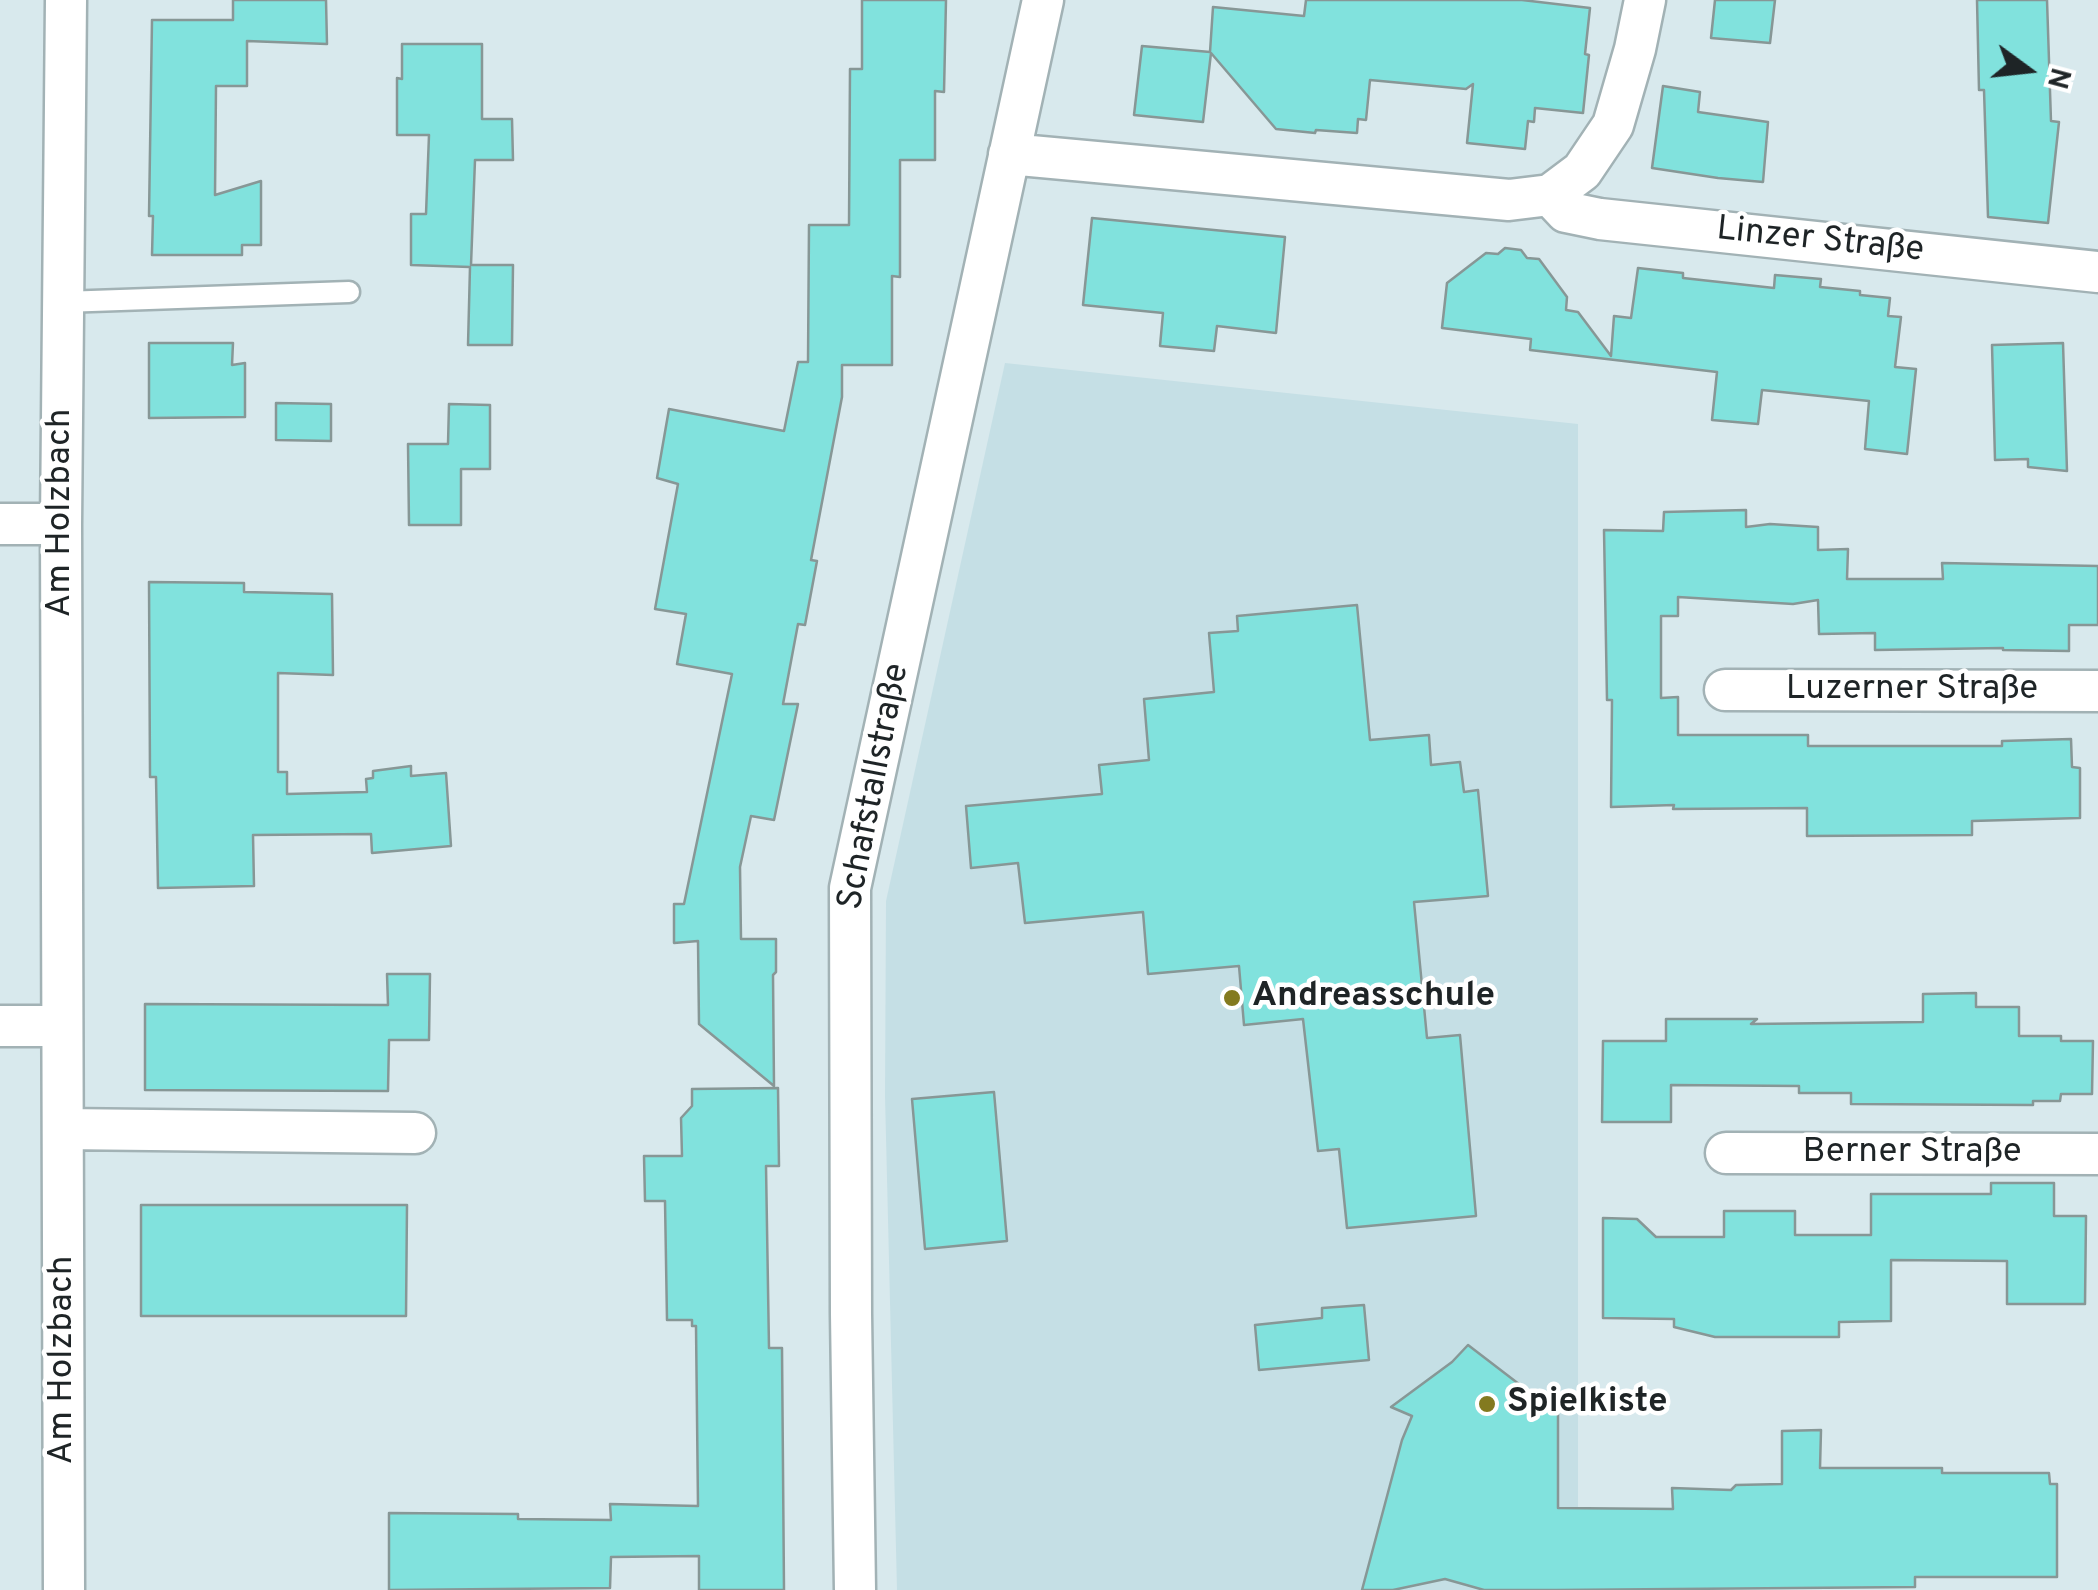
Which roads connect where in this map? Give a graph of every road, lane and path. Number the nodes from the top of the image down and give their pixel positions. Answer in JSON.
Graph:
{"nodes":[{"id":1,"x":66,"y":0,"type":"edge"},
{"id":2,"x":1044,"y":0,"type":"edge"},
{"id":3,"x":1644,"y":0,"type":"edge"},
{"id":4,"x":1009,"y":154,"type":"junction"},
{"id":5,"x":1550,"y":195,"type":"junction"},
{"id":6,"x":2098,"y":272,"type":"edge"},
{"id":7,"x":348,"y":292,"type":"dead end"},
{"id":8,"x":63,"y":302,"type":"junction"},
{"id":9,"x":0,"y":524,"type":"edge"},
{"id":10,"x":62,"y":524,"type":"junction"},
{"id":11,"x":1725,"y":690,"type":"dead end"},
{"id":12,"x":2098,"y":692,"type":"edge"},
{"id":13,"x":0,"y":1026,"type":"edge"},
{"id":14,"x":62,"y":1026,"type":"junction"},
{"id":15,"x":63,"y":1129,"type":"junction"},
{"id":16,"x":415,"y":1132,"type":"dead end"},
{"id":17,"x":1726,"y":1153,"type":"dead end"},
{"id":18,"x":2098,"y":1154,"type":"edge"},
{"id":19,"x":64,"y":1590,"type":"edge"},
{"id":20,"x":855,"y":1590,"type":"edge"}],
"edges":[{"from":1,"to":8,"type":"street","name":"Am Holzbach"},
{"from":2,"to":4,"type":"street","name":"Schafstallstraße"},
{"from":3,"to":5,"type":"street"},
{"from":4,"to":5,"type":"street"},
{"from":4,"to":20,"type":"street","name":"Schafstallstraße"},
{"from":5,"to":6,"type":"street","name":"Linzer Straße"},
{"from":7,"to":8,"type":"lane"},
{"from":8,"to":10,"type":"street","name":"Am Holzbach"},
{"from":9,"to":10,"type":"street"},
{"from":10,"to":14,"type":"street","name":"Am Holzbach"},
{"from":11,"to":12,"type":"street","name":"Luzerner Straße"},
{"from":13,"to":14,"type":"street"},
{"from":14,"to":15,"type":"street","name":"Am Holzbach"},
{"from":15,"to":16,"type":"street"},
{"from":15,"to":19,"type":"street","name":"Am Holzbach"},
{"from":17,"to":18,"type":"street","name":"Berner Straße"}]}
